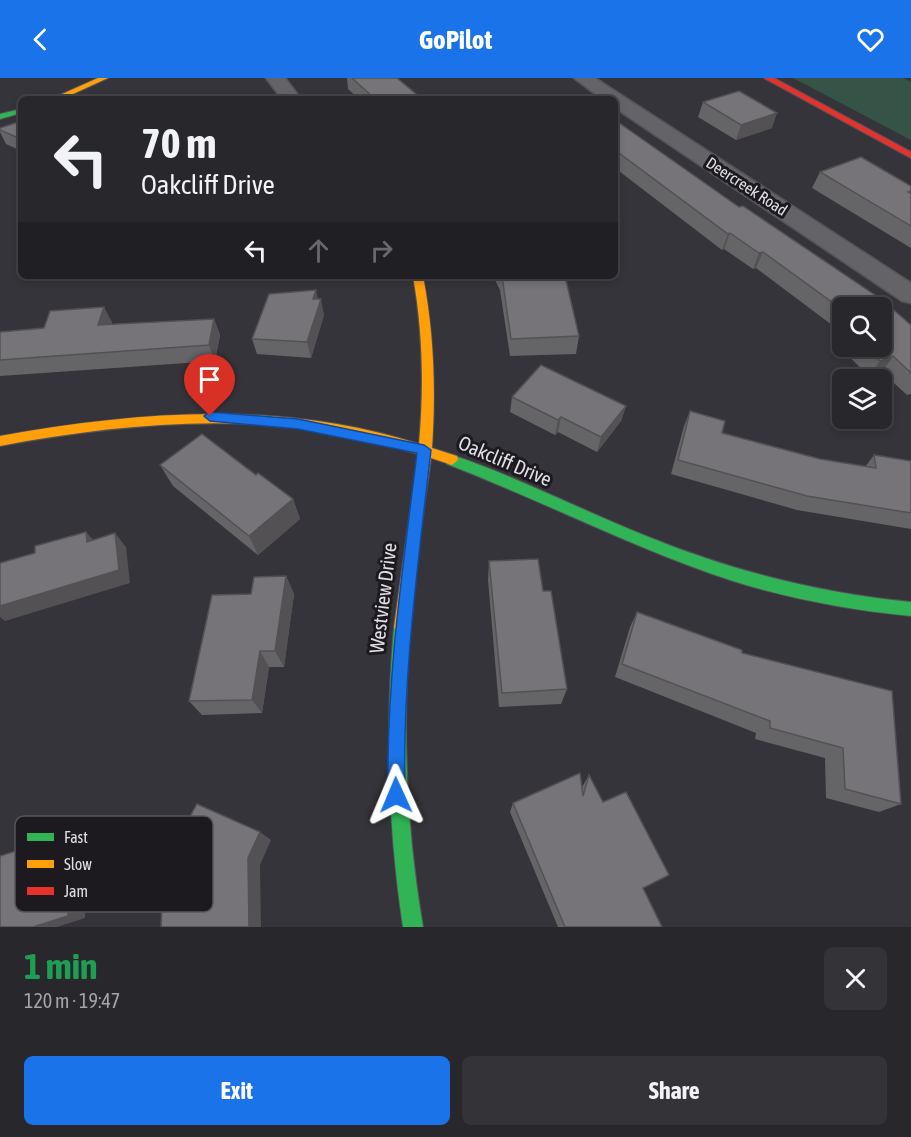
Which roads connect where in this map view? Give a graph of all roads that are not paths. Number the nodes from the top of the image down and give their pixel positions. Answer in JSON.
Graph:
{"nodes":[{"id":1,"x":104,"y":78,"type":"edge"},
{"id":2,"x":275,"y":78,"type":"edge"},
{"id":3,"x":583,"y":78,"type":"edge"},
{"id":4,"x":768,"y":78,"type":"edge"},
{"id":5,"x":62,"y":96,"type":"edge"},
{"id":6,"x":290,"y":96,"type":"edge"},
{"id":7,"x":610,"y":96,"type":"edge"},
{"id":8,"x":618,"y":101,"type":"edge"},
{"id":9,"x":18,"y":112,"type":"edge"},
{"id":10,"x":0,"y":117,"type":"edge"},
{"id":11,"x":911,"y":154,"type":"edge"},
{"id":12,"x":419,"y":279,"type":"edge"},
{"id":13,"x":911,"y":295,"type":"edge"},
{"id":14,"x":0,"y":441,"type":"edge"},
{"id":15,"x":424,"y":450,"type":"junction"},
{"id":16,"x":911,"y":609,"type":"edge"},
{"id":17,"x":413,"y":927,"type":"edge"}],
"edges":[{"from":1,"to":5,"type":"street"},
{"from":2,"to":6,"type":"street"},
{"from":3,"to":7,"type":"street","name":"Deercreek Road"},
{"from":4,"to":11,"type":"street"},
{"from":8,"to":13,"type":"street","name":"Deercreek Road"},
{"from":9,"to":10,"type":"street"},
{"from":12,"to":15,"type":"street","name":"Westview Drive"},
{"from":14,"to":15,"type":"street","name":"Oakcliff Drive"},
{"from":15,"to":16,"type":"street","name":"Oakcliff Drive"},
{"from":15,"to":17,"type":"street","name":"Westview Drive"}]}
